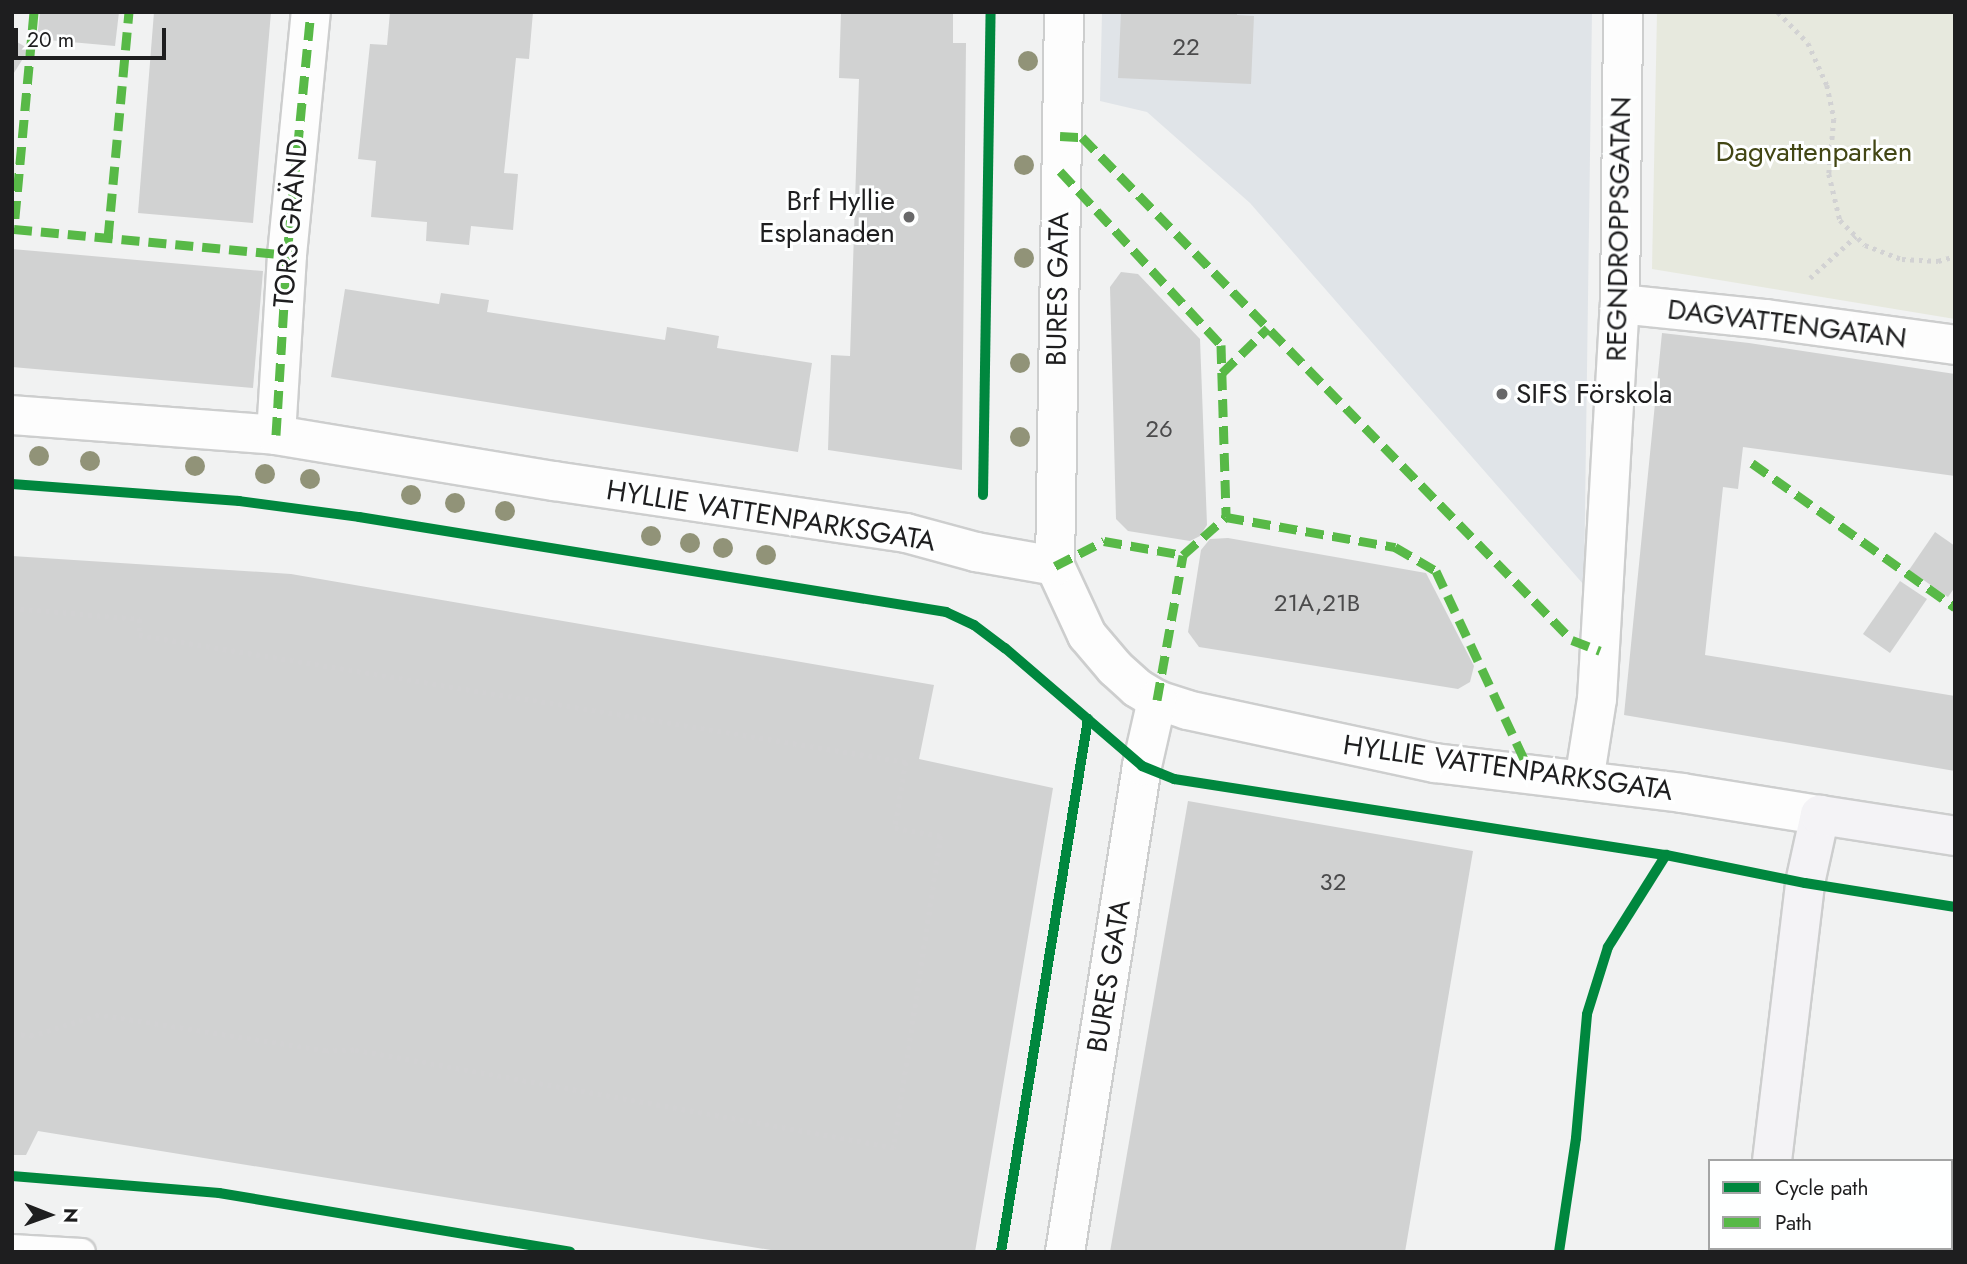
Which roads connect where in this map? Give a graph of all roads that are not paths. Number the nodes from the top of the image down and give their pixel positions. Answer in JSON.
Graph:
{"nodes":[{"id":1,"x":311,"y":12,"type":"edge"},
{"id":2,"x":1064,"y":12,"type":"edge"},
{"id":3,"x":1623,"y":12,"type":"edge"},
{"id":4,"x":1620,"y":304,"type":"junction"},
{"id":5,"x":1955,"y":345,"type":"edge"},
{"id":6,"x":12,"y":415,"type":"edge"},
{"id":7,"x":276,"y":435,"type":"junction"},
{"id":8,"x":1055,"y":566,"type":"junction"},
{"id":9,"x":1157,"y":700,"type":"junction"},
{"id":10,"x":1584,"y":781,"type":"junction"},
{"id":11,"x":1820,"y":815,"type":"junction"},
{"id":12,"x":1955,"y":836,"type":"edge"},
{"id":13,"x":1772,"y":1159,"type":"edge"},
{"id":14,"x":12,"y":1248,"type":"edge"},
{"id":15,"x":82,"y":1252,"type":"edge"},
{"id":16,"x":1065,"y":1252,"type":"edge"}],
"edges":[{"from":1,"to":7,"type":"street","name":"TORS GRÄND"},
{"from":2,"to":8,"type":"street","name":"BURES GATA"},
{"from":3,"to":4,"type":"street","name":"REGNDROPPSGATAN"},
{"from":4,"to":5,"type":"street","name":"DAGVATTENGATAN"},
{"from":4,"to":10,"type":"street","name":"REGNDROPPSGATAN"},
{"from":6,"to":7,"type":"street","name":"HYLLIE VATTENPARKSGATA"},
{"from":7,"to":8,"type":"street","name":"HYLLIE VATTENPARKSGATA"},
{"from":8,"to":9,"type":"street","name":"HYLLIE VATTENPARKSGATA"},
{"from":9,"to":10,"type":"street","name":"HYLLIE VATTENPARKSGATA"},
{"from":9,"to":16,"type":"street","name":"BURES GATA"},
{"from":10,"to":11,"type":"street","name":"HYLLIE VATTENPARKSGATA"},
{"from":11,"to":12,"type":"street","name":"HYLLIE VATTENPARKSGATA"},
{"from":11,"to":13,"type":"street"},
{"from":14,"to":15,"type":"lane"}]}
